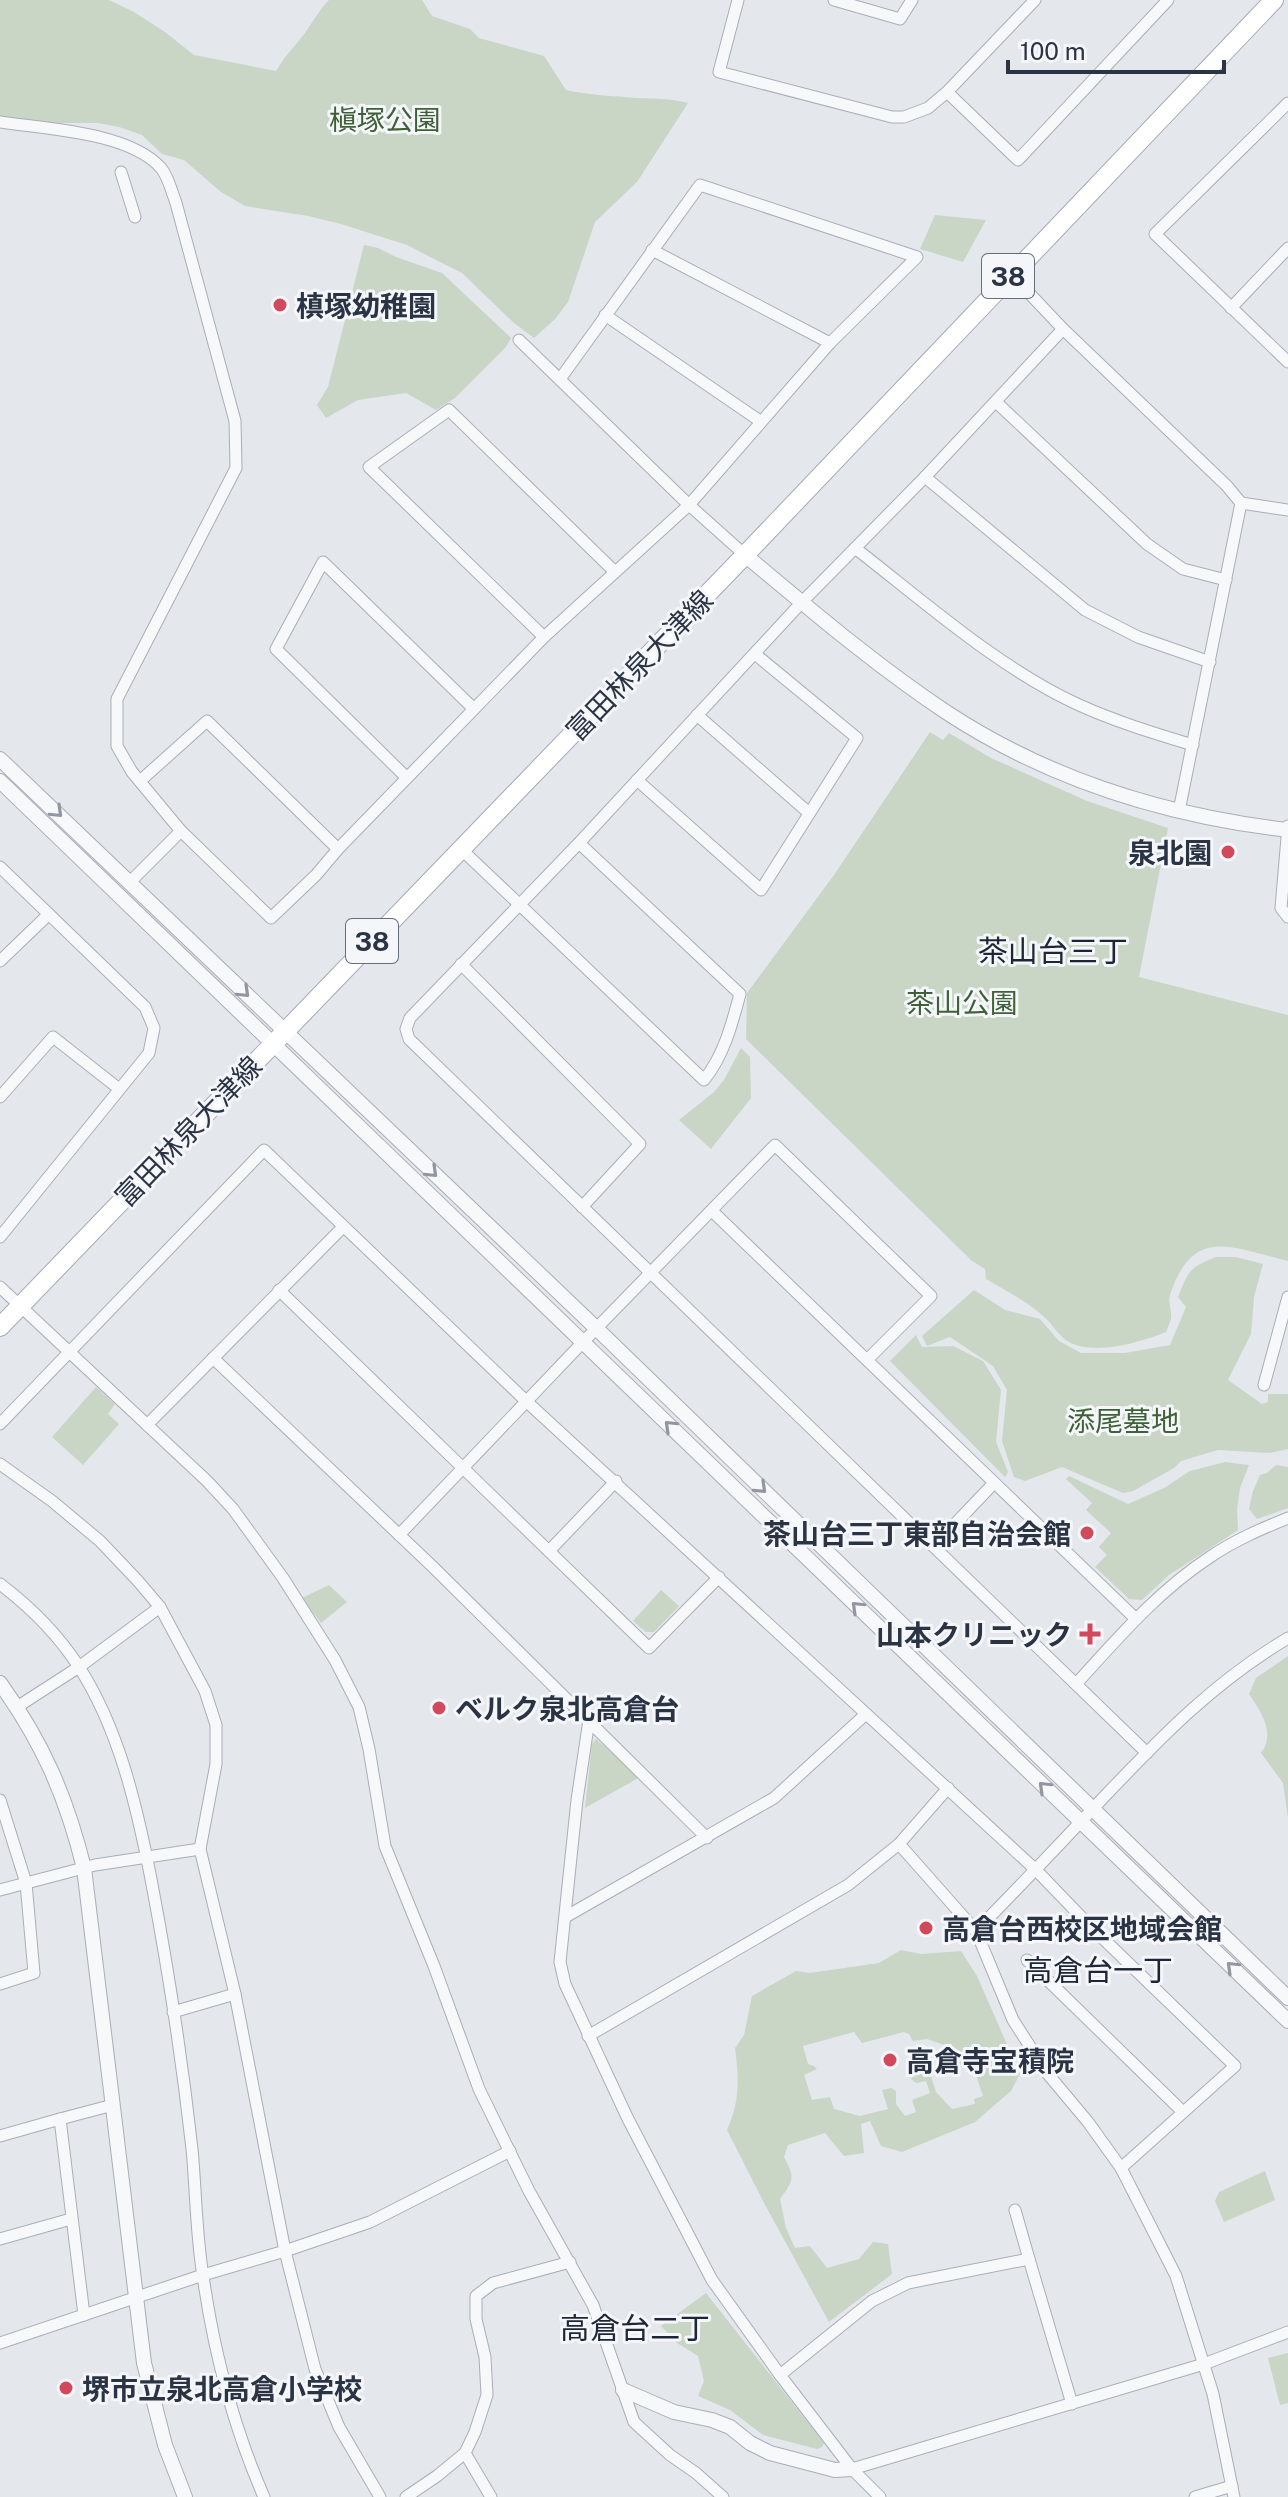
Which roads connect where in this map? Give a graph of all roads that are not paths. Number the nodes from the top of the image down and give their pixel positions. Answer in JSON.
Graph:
{"nodes":[{"id":1,"x":738,"y":0,"type":"edge"},
{"id":2,"x":834,"y":0,"type":"edge"},
{"id":3,"x":912,"y":0,"type":"edge"},
{"id":4,"x":1035,"y":0,"type":"edge"},
{"id":5,"x":1168,"y":0,"type":"edge"},
{"id":6,"x":1274,"y":0,"type":"edge"},
{"id":7,"x":947,"y":92,"type":"junction"},
{"id":8,"x":1288,"y":103,"type":"edge"},
{"id":9,"x":0,"y":122,"type":"edge"},
{"id":10,"x":121,"y":172,"type":"dead end"},
{"id":11,"x":135,"y":217,"type":"dead end"},
{"id":12,"x":1288,"y":248,"type":"edge"},
{"id":13,"x":652,"y":250,"type":"junction"},
{"id":14,"x":1011,"y":274,"type":"junction"},
{"id":15,"x":1231,"y":308,"type":"junction"},
{"id":16,"x":605,"y":315,"type":"junction"},
{"id":17,"x":1063,"y":329,"type":"junction"},
{"id":18,"x":519,"y":340,"type":"dead end"},
{"id":19,"x":830,"y":343,"type":"junction"},
{"id":20,"x":1288,"y":362,"type":"edge"},
{"id":21,"x":560,"y":379,"type":"junction"},
{"id":22,"x":996,"y":402,"type":"junction"},
{"id":23,"x":760,"y":421,"type":"junction"},
{"id":24,"x":925,"y":477,"type":"junction"},
{"id":25,"x":1241,"y":503,"type":"junction"},
{"id":26,"x":689,"y":505,"type":"junction"},
{"id":27,"x":1288,"y":510,"type":"edge"},
{"id":28,"x":855,"y":548,"type":"junction"},
{"id":29,"x":745,"y":555,"type":"junction"},
{"id":30,"x":614,"y":571,"type":"junction"},
{"id":31,"x":1226,"y":580,"type":"junction"},
{"id":32,"x":802,"y":602,"type":"junction"},
{"id":33,"x":544,"y":637,"type":"junction"},
{"id":34,"x":755,"y":654,"type":"junction"},
{"id":35,"x":1210,"y":662,"type":"junction"},
{"id":36,"x":474,"y":709,"type":"junction"},
{"id":37,"x":697,"y":715,"type":"junction"},
{"id":38,"x":1193,"y":745,"type":"junction"},
{"id":39,"x":0,"y":759,"type":"edge"},
{"id":40,"x":407,"y":778,"type":"junction"},
{"id":41,"x":637,"y":780,"type":"junction"},
{"id":42,"x":0,"y":781,"type":"edge"},
{"id":43,"x":140,"y":781,"type":"junction"},
{"id":44,"x":1179,"y":811,"type":"junction"},
{"id":45,"x":809,"y":813,"type":"junction"},
{"id":46,"x":1288,"y":829,"type":"edge"},
{"id":47,"x":181,"y":831,"type":"junction"},
{"id":48,"x":579,"y":843,"type":"junction"},
{"id":49,"x":338,"y":849,"type":"junction"},
{"id":50,"x":461,"y":849,"type":"junction"},
{"id":51,"x":0,"y":867,"type":"edge"},
{"id":52,"x":130,"y":882,"type":"junction"},
{"id":53,"x":520,"y":903,"type":"junction"},
{"id":54,"x":49,"y":914,"type":"junction"},
{"id":55,"x":1288,"y":917,"type":"edge"},
{"id":56,"x":0,"y":961,"type":"edge"},
{"id":57,"x":461,"y":964,"type":"junction"},
{"id":58,"x":278,"y":1038,"type":"junction"},
{"id":59,"x":118,"y":1088,"type":"junction"},
{"id":60,"x":0,"y":1097,"type":"edge"},
{"id":61,"x":582,"y":1207,"type":"junction"},
{"id":62,"x":712,"y":1211,"type":"junction"},
{"id":63,"x":343,"y":1227,"type":"junction"},
{"id":64,"x":0,"y":1237,"type":"edge"},
{"id":65,"x":650,"y":1274,"type":"junction"},
{"id":66,"x":0,"y":1287,"type":"edge"},
{"id":67,"x":279,"y":1290,"type":"junction"},
{"id":68,"x":1288,"y":1297,"type":"edge"},
{"id":69,"x":19,"y":1306,"type":"junction"},
{"id":70,"x":0,"y":1327,"type":"edge"},
{"id":71,"x":596,"y":1328,"type":"junction"},
{"id":72,"x":583,"y":1342,"type":"junction"},
{"id":73,"x":69,"y":1352,"type":"junction"},
{"id":74,"x":213,"y":1358,"type":"junction"},
{"id":75,"x":868,"y":1359,"type":"junction"},
{"id":76,"x":1264,"y":1385,"type":"dead end"},
{"id":77,"x":526,"y":1401,"type":"junction"},
{"id":78,"x":0,"y":1424,"type":"edge"},
{"id":79,"x":147,"y":1425,"type":"junction"},
{"id":80,"x":0,"y":1464,"type":"edge"},
{"id":81,"x":464,"y":1467,"type":"junction"},
{"id":82,"x":616,"y":1481,"type":"junction"},
{"id":83,"x":993,"y":1484,"type":"junction"},
{"id":84,"x":1288,"y":1518,"type":"edge"},
{"id":85,"x":399,"y":1535,"type":"junction"},
{"id":86,"x":935,"y":1545,"type":"junction"},
{"id":87,"x":549,"y":1551,"type":"junction"},
{"id":88,"x":719,"y":1577,"type":"junction"},
{"id":89,"x":0,"y":1584,"type":"edge"},
{"id":90,"x":160,"y":1607,"type":"junction"},
{"id":91,"x":1136,"y":1619,"type":"junction"},
{"id":92,"x":1288,"y":1638,"type":"edge"},
{"id":93,"x":79,"y":1667,"type":"junction"},
{"id":94,"x":0,"y":1683,"type":"edge"},
{"id":95,"x":1076,"y":1684,"type":"junction"},
{"id":96,"x":17,"y":1707,"type":"junction"},
{"id":97,"x":866,"y":1714,"type":"junction"},
{"id":98,"x":589,"y":1720,"type":"junction"},
{"id":99,"x":1147,"y":1753,"type":"junction"},
{"id":100,"x":948,"y":1788,"type":"junction"},
{"id":101,"x":0,"y":1800,"type":"edge"},
{"id":102,"x":1094,"y":1808,"type":"junction"},
{"id":103,"x":1080,"y":1822,"type":"junction"},
{"id":104,"x":707,"y":1838,"type":"junction"},
{"id":105,"x":899,"y":1844,"type":"junction"},
{"id":106,"x":200,"y":1849,"type":"junction"},
{"id":107,"x":146,"y":1857,"type":"junction"},
{"id":108,"x":84,"y":1868,"type":"junction"},
{"id":109,"x":1036,"y":1870,"type":"junction"},
{"id":110,"x":26,"y":1883,"type":"junction"},
{"id":111,"x":0,"y":1890,"type":"edge"},
{"id":112,"x":567,"y":1916,"type":"junction"},
{"id":113,"x":976,"y":1931,"type":"junction"},
{"id":114,"x":1027,"y":1960,"type":"dead end"},
{"id":115,"x":0,"y":1984,"type":"edge"},
{"id":116,"x":235,"y":1994,"type":"junction"},
{"id":117,"x":1288,"y":1998,"type":"edge"},
{"id":118,"x":173,"y":2012,"type":"junction"},
{"id":119,"x":1288,"y":2021,"type":"edge"},
{"id":120,"x":588,"y":2036,"type":"junction"},
{"id":121,"x":113,"y":2105,"type":"junction"},
{"id":122,"x":1183,"y":2112,"type":"junction"},
{"id":123,"x":60,"y":2119,"type":"junction"},
{"id":124,"x":0,"y":2136,"type":"edge"},
{"id":125,"x":510,"y":2151,"type":"junction"},
{"id":126,"x":1121,"y":2168,"type":"junction"},
{"id":127,"x":1015,"y":2210,"type":"dead end"},
{"id":128,"x":71,"y":2219,"type":"junction"},
{"id":129,"x":0,"y":2239,"type":"edge"},
{"id":130,"x":285,"y":2251,"type":"junction"},
{"id":131,"x":1029,"y":2259,"type":"junction"},
{"id":132,"x":570,"y":2262,"type":"junction"},
{"id":133,"x":203,"y":2275,"type":"junction"},
{"id":134,"x":135,"y":2298,"type":"junction"},
{"id":135,"x":84,"y":2315,"type":"junction"},
{"id":136,"x":1288,"y":2332,"type":"edge"},
{"id":137,"x":0,"y":2343,"type":"edge"},
{"id":138,"x":1204,"y":2364,"type":"junction"},
{"id":139,"x":780,"y":2375,"type":"junction"},
{"id":140,"x":623,"y":2390,"type":"junction"},
{"id":141,"x":1072,"y":2404,"type":"junction"},
{"id":142,"x":465,"y":2453,"type":"junction"},
{"id":143,"x":852,"y":2469,"type":"junction"},
{"id":144,"x":1233,"y":2492,"type":"edge"},
{"id":145,"x":185,"y":2497,"type":"edge"},
{"id":146,"x":264,"y":2497,"type":"edge"},
{"id":147,"x":380,"y":2497,"type":"edge"},
{"id":148,"x":406,"y":2497,"type":"edge"},
{"id":149,"x":491,"y":2497,"type":"edge"},
{"id":150,"x":723,"y":2497,"type":"edge"},
{"id":151,"x":880,"y":2497,"type":"edge"},
{"id":152,"x":1195,"y":2497,"type":"edge"}],
"edges":[{"from":1,"to":7,"type":"street"},
{"from":2,"to":3,"type":"street"},
{"from":4,"to":7,"type":"street"},
{"from":5,"to":7,"type":"street"},
{"from":6,"to":14,"type":"main road","name":"富田林泉大津線","number":"38"},
{"from":8,"to":15,"type":"street"},
{"from":9,"to":43,"type":"street"},
{"from":10,"to":11,"type":"street"},
{"from":12,"to":15,"type":"street"},
{"from":13,"to":16,"type":"street"},
{"from":13,"to":19,"type":"street"},
{"from":13,"to":19,"type":"street"},
{"from":14,"to":17,"type":"street"},
{"from":14,"to":29,"type":"main road","name":"富田林泉大津線","number":"38"},
{"from":15,"to":20,"type":"street"},
{"from":16,"to":21,"type":"street"},
{"from":16,"to":23,"type":"street"},
{"from":17,"to":22,"type":"street"},
{"from":17,"to":25,"type":"street"},
{"from":18,"to":21,"type":"street"},
{"from":19,"to":23,"type":"street"},
{"from":21,"to":26,"type":"street"},
{"from":22,"to":24,"type":"street"},
{"from":22,"to":31,"type":"street"},
{"from":23,"to":26,"type":"street"},
{"from":24,"to":28,"type":"street"},
{"from":24,"to":35,"type":"street"},
{"from":25,"to":27,"type":"street"},
{"from":25,"to":31,"type":"street"},
{"from":26,"to":29,"type":"street"},
{"from":26,"to":30,"type":"street"},
{"from":28,"to":32,"type":"street"},
{"from":28,"to":38,"type":"street"},
{"from":29,"to":32,"type":"street"},
{"from":29,"to":50,"type":"main road","name":"富田林泉大津線","number":"38"},
{"from":30,"to":33,"type":"street"},
{"from":30,"to":33,"type":"street"},
{"from":31,"to":35,"type":"street"},
{"from":32,"to":34,"type":"street"},
{"from":32,"to":44,"type":"street"},
{"from":33,"to":36,"type":"street"},
{"from":34,"to":37,"type":"street"},
{"from":34,"to":45,"type":"street"},
{"from":35,"to":38,"type":"street"},
{"from":36,"to":40,"type":"street"},
{"from":36,"to":40,"type":"street"},
{"from":37,"to":41,"type":"street"},
{"from":37,"to":45,"type":"street"},
{"from":38,"to":44,"type":"street"},
{"from":39,"to":52,"type":"street","one_way":true},
{"from":40,"to":49,"type":"street"},
{"from":41,"to":45,"type":"street"},
{"from":41,"to":48,"type":"street"},
{"from":42,"to":58,"type":"street"},
{"from":43,"to":47,"type":"street"},
{"from":43,"to":49,"type":"street"},
{"from":44,"to":46,"type":"street"},
{"from":46,"to":55,"type":"street"},
{"from":47,"to":49,"type":"street"},
{"from":47,"to":52,"type":"street"},
{"from":48,"to":53,"type":"street"},
{"from":48,"to":53,"type":"street"},
{"from":50,"to":53,"type":"street"},
{"from":50,"to":58,"type":"main road","name":"富田林泉大津線","number":"38"},
{"from":51,"to":54,"type":"street"},
{"from":52,"to":58,"type":"street","one_way":true},
{"from":53,"to":57,"type":"street"},
{"from":54,"to":56,"type":"street"},
{"from":54,"to":59,"type":"street"},
{"from":57,"to":61,"type":"street"},
{"from":57,"to":61,"type":"street"},
{"from":58,"to":69,"type":"main road","name":"富田林泉大津線","number":"38"},
{"from":58,"to":71,"type":"street","one_way":true},
{"from":58,"to":72,"type":"street"},
{"from":59,"to":60,"type":"street"},
{"from":59,"to":64,"type":"street"},
{"from":61,"to":65,"type":"street"},
{"from":62,"to":65,"type":"street"},
{"from":62,"to":75,"type":"street"},
{"from":62,"to":75,"type":"street"},
{"from":63,"to":67,"type":"street"},
{"from":63,"to":73,"type":"street"},
{"from":63,"to":77,"type":"street"},
{"from":65,"to":71,"type":"street"},
{"from":65,"to":86,"type":"street"},
{"from":66,"to":69,"type":"street"},
{"from":67,"to":74,"type":"street"},
{"from":67,"to":81,"type":"street"},
{"from":68,"to":76,"type":"street"},
{"from":69,"to":70,"type":"main road","name":"富田林泉大津線","number":"38"},
{"from":69,"to":73,"type":"street"},
{"from":71,"to":72,"type":"street"},
{"from":71,"to":102,"type":"street","one_way":true},
{"from":72,"to":77,"type":"street"},
{"from":103,"to":72,"type":"street","one_way":true},
{"from":73,"to":78,"type":"street"},
{"from":73,"to":79,"type":"street"},
{"from":74,"to":79,"type":"street"},
{"from":74,"to":85,"type":"street"},
{"from":75,"to":83,"type":"street"},
{"from":77,"to":81,"type":"street"},
{"from":77,"to":82,"type":"street"},
{"from":79,"to":125,"type":"street"},
{"from":80,"to":90,"type":"street"},
{"from":81,"to":85,"type":"street"},
{"from":81,"to":87,"type":"street"},
{"from":82,"to":87,"type":"street"},
{"from":82,"to":88,"type":"street"},
{"from":83,"to":86,"type":"street"},
{"from":83,"to":91,"type":"street"},
{"from":84,"to":91,"type":"street"},
{"from":85,"to":98,"type":"street"},
{"from":86,"to":95,"type":"street"},
{"from":87,"to":88,"type":"street"},
{"from":88,"to":97,"type":"street"},
{"from":89,"to":93,"type":"street"},
{"from":90,"to":93,"type":"street"},
{"from":90,"to":106,"type":"street"},
{"from":91,"to":95,"type":"street"},
{"from":92,"to":99,"type":"street"},
{"from":93,"to":96,"type":"street"},
{"from":93,"to":107,"type":"street"},
{"from":94,"to":96,"type":"street"},
{"from":95,"to":99,"type":"street"},
{"from":96,"to":108,"type":"street"},
{"from":97,"to":100,"type":"street"},
{"from":97,"to":104,"type":"street"},
{"from":98,"to":104,"type":"street"},
{"from":98,"to":112,"type":"street"},
{"from":99,"to":102,"type":"street"},
{"from":100,"to":105,"type":"street"},
{"from":100,"to":109,"type":"street"},
{"from":101,"to":110,"type":"street"},
{"from":102,"to":103,"type":"street"},
{"from":102,"to":117,"type":"street"},
{"from":103,"to":109,"type":"street"},
{"from":119,"to":103,"type":"street","one_way":true},
{"from":104,"to":112,"type":"street"},
{"from":105,"to":113,"type":"street"},
{"from":105,"to":120,"type":"street"},
{"from":106,"to":107,"type":"street"},
{"from":106,"to":116,"type":"street"},
{"from":107,"to":108,"type":"street"},
{"from":107,"to":118,"type":"street"},
{"from":108,"to":110,"type":"street"},
{"from":108,"to":121,"type":"street"},
{"from":109,"to":113,"type":"street"},
{"from":109,"to":122,"type":"street"},
{"from":110,"to":111,"type":"street"},
{"from":110,"to":115,"type":"street"},
{"from":112,"to":120,"type":"street"},
{"from":113,"to":126,"type":"street"},
{"from":114,"to":122,"type":"street"},
{"from":116,"to":118,"type":"street"},
{"from":116,"to":130,"type":"street"},
{"from":118,"to":133,"type":"street"},
{"from":120,"to":139,"type":"street"},
{"from":121,"to":123,"type":"street"},
{"from":121,"to":134,"type":"street"},
{"from":122,"to":126,"type":"street"},
{"from":123,"to":124,"type":"street"},
{"from":123,"to":128,"type":"street"},
{"from":125,"to":130,"type":"street"},
{"from":125,"to":132,"type":"street"},
{"from":126,"to":138,"type":"street"},
{"from":127,"to":131,"type":"street"},
{"from":128,"to":129,"type":"street"},
{"from":128,"to":135,"type":"street"},
{"from":130,"to":133,"type":"street"},
{"from":130,"to":147,"type":"street"},
{"from":131,"to":139,"type":"street"},
{"from":131,"to":141,"type":"street"},
{"from":132,"to":140,"type":"street"},
{"from":132,"to":142,"type":"street"},
{"from":133,"to":134,"type":"street"},
{"from":133,"to":146,"type":"street"},
{"from":134,"to":135,"type":"street"},
{"from":134,"to":145,"type":"street"},
{"from":135,"to":137,"type":"street"},
{"from":136,"to":138,"type":"street"},
{"from":138,"to":141,"type":"street"},
{"from":138,"to":144,"type":"street"},
{"from":139,"to":143,"type":"street"},
{"from":140,"to":143,"type":"street"},
{"from":140,"to":150,"type":"street"},
{"from":141,"to":143,"type":"street"},
{"from":142,"to":148,"type":"street"},
{"from":142,"to":149,"type":"street"},
{"from":143,"to":151,"type":"street"},
{"from":144,"to":152,"type":"street"}]}
